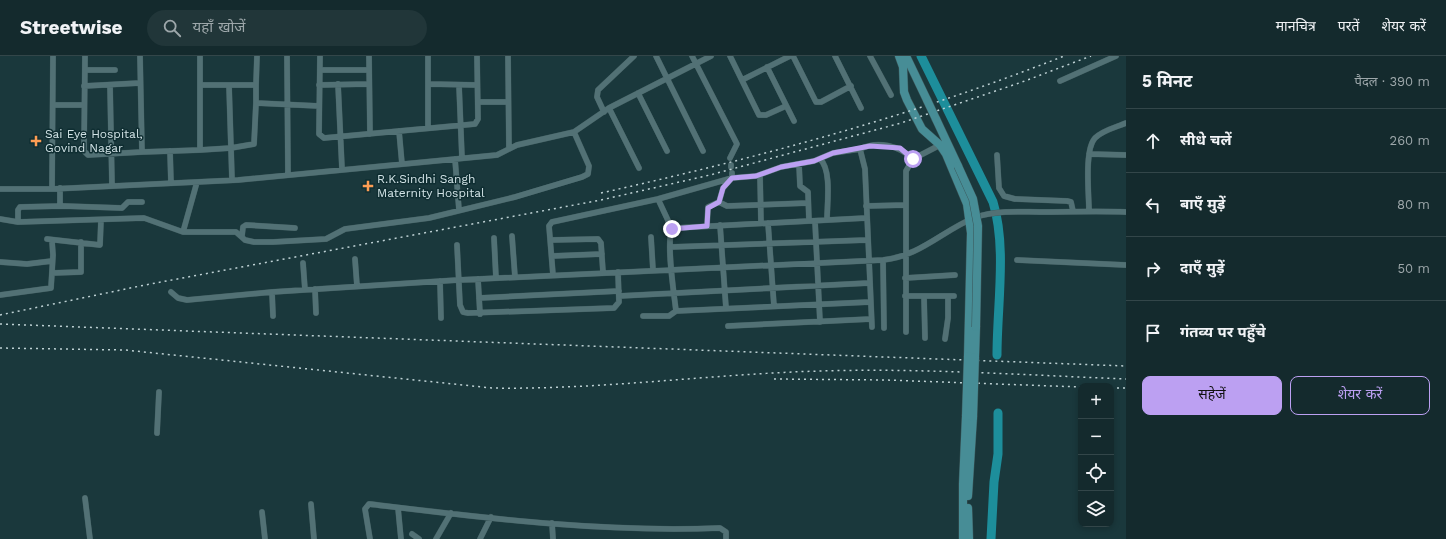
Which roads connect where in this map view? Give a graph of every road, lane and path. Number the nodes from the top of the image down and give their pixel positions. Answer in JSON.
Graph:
{"nodes":[{"id":1,"x":53,"y":56,"type":"edge"},
{"id":2,"x":85,"y":56,"type":"edge"},
{"id":3,"x":140,"y":56,"type":"edge"},
{"id":4,"x":200,"y":56,"type":"edge"},
{"id":5,"x":256,"y":56,"type":"edge"},
{"id":6,"x":287,"y":56,"type":"edge"},
{"id":7,"x":320,"y":56,"type":"edge"},
{"id":8,"x":369,"y":56,"type":"edge"},
{"id":9,"x":428,"y":56,"type":"edge"},
{"id":10,"x":478,"y":56,"type":"edge"},
{"id":11,"x":508,"y":56,"type":"edge"},
{"id":12,"x":634,"y":56,"type":"edge"},
{"id":13,"x":656,"y":56,"type":"edge"},
{"id":14,"x":692,"y":56,"type":"edge"},
{"id":15,"x":711,"y":56,"type":"edge"},
{"id":16,"x":730,"y":56,"type":"edge"},
{"id":17,"x":790,"y":56,"type":"edge"},
{"id":18,"x":793,"y":56,"type":"edge"},
{"id":19,"x":835,"y":56,"type":"edge"},
{"id":20,"x":870,"y":56,"type":"edge"},
{"id":21,"x":899,"y":56,"type":"edge"},
{"id":22,"x":906,"y":56,"type":"edge"},
{"id":23,"x":1116,"y":56,"type":"edge"},
{"id":24,"x":696,"y":64,"type":"junction"},
{"id":25,"x":767,"y":68,"type":"junction"},
{"id":26,"x":85,"y":70,"type":"junction"},
{"id":27,"x":114,"y":70,"type":"dead end"},
{"id":28,"x":320,"y":70,"type":"junction"},
{"id":29,"x":369,"y":70,"type":"junction"},
{"id":30,"x":667,"y":78,"type":"junction"},
{"id":31,"x":742,"y":80,"type":"junction"},
{"id":32,"x":1060,"y":81,"type":"dead end"},
{"id":33,"x":140,"y":83,"type":"junction"},
{"id":34,"x":110,"y":84,"type":"junction"},
{"id":35,"x":338,"y":84,"type":"junction"},
{"id":36,"x":369,"y":84,"type":"junction"},
{"id":37,"x":428,"y":84,"type":"junction"},
{"id":38,"x":200,"y":85,"type":"junction"},
{"id":39,"x":228,"y":85,"type":"junction"},
{"id":40,"x":256,"y":85,"type":"junction"},
{"id":41,"x":319,"y":85,"type":"junction"},
{"id":42,"x":459,"y":85,"type":"junction"},
{"id":43,"x":478,"y":85,"type":"junction"},
{"id":44,"x":84,"y":86,"type":"junction"},
{"id":45,"x":851,"y":86,"type":"junction"},
{"id":46,"x":638,"y":93,"type":"junction"},
{"id":47,"x":891,"y":96,"type":"dead end"},
{"id":48,"x":478,"y":102,"type":"junction"},
{"id":49,"x":508,"y":102,"type":"junction"},
{"id":50,"x":256,"y":103,"type":"junction"},
{"id":51,"x":288,"y":103,"type":"junction"},
{"id":52,"x":53,"y":105,"type":"junction"},
{"id":53,"x":84,"y":105,"type":"junction"},
{"id":54,"x":319,"y":106,"type":"junction"},
{"id":55,"x":786,"y":106,"type":"junction"},
{"id":56,"x":609,"y":108,"type":"junction"},
{"id":57,"x":861,"y":108,"type":"dead end"},
{"id":58,"x":604,"y":112,"type":"junction"},
{"id":59,"x":794,"y":121,"type":"dead end"},
{"id":60,"x":1126,"y":123,"type":"edge"},
{"id":61,"x":460,"y":126,"type":"junction"},
{"id":62,"x":428,"y":128,"type":"junction"},
{"id":63,"x":399,"y":131,"type":"junction"},
{"id":64,"x":574,"y":132,"type":"junction"},
{"id":65,"x":370,"y":134,"type":"junction"},
{"id":66,"x":340,"y":137,"type":"junction"},
{"id":67,"x":940,"y":144,"type":"junction"},
{"id":68,"x":231,"y":148,"type":"junction"},
{"id":69,"x":508,"y":148,"type":"junction"},
{"id":70,"x":860,"y":149,"type":"junction"},
{"id":71,"x":200,"y":150,"type":"junction"},
{"id":72,"x":170,"y":151,"type":"junction"},
{"id":73,"x":667,"y":151,"type":"dead end"},
{"id":74,"x":703,"y":151,"type":"dead end"},
{"id":75,"x":142,"y":152,"type":"junction"},
{"id":76,"x":111,"y":154,"type":"junction"},
{"id":77,"x":1089,"y":154,"type":"junction"},
{"id":78,"x":997,"y":155,"type":"dead end"},
{"id":79,"x":1126,"y":155,"type":"edge"},
{"id":80,"x":462,"y":158,"type":"junction"},
{"id":81,"x":730,"y":158,"type":"dead end"},
{"id":82,"x":455,"y":159,"type":"junction"},
{"id":83,"x":820,"y":159,"type":"junction"},
{"id":84,"x":913,"y":159,"type":"junction"},
{"id":85,"x":402,"y":164,"type":"junction"},
{"id":86,"x":799,"y":164,"type":"junction"},
{"id":87,"x":639,"y":168,"type":"dead end"},
{"id":88,"x":342,"y":169,"type":"junction"},
{"id":89,"x":288,"y":174,"type":"junction"},
{"id":90,"x":732,"y":175,"type":"junction"},
{"id":91,"x":760,"y":175,"type":"junction"},
{"id":92,"x":232,"y":180,"type":"junction"},
{"id":93,"x":197,"y":182,"type":"junction"},
{"id":94,"x":171,"y":183,"type":"junction"},
{"id":95,"x":112,"y":185,"type":"junction"},
{"id":96,"x":52,"y":188,"type":"junction"},
{"id":97,"x":60,"y":188,"type":"junction"},
{"id":98,"x":0,"y":189,"type":"edge"},
{"id":99,"x":658,"y":199,"type":"junction"},
{"id":100,"x":142,"y":202,"type":"dead end"},
{"id":101,"x":719,"y":202,"type":"junction"},
{"id":102,"x":808,"y":203,"type":"junction"},
{"id":103,"x":761,"y":205,"type":"junction"},
{"id":104,"x":906,"y":205,"type":"junction"},
{"id":105,"x":60,"y":206,"type":"junction"},
{"id":106,"x":866,"y":206,"type":"junction"},
{"id":107,"x":459,"y":210,"type":"junction"},
{"id":108,"x":1089,"y":210,"type":"junction"},
{"id":109,"x":1074,"y":211,"type":"junction"},
{"id":110,"x":1126,"y":212,"type":"edge"},
{"id":111,"x":866,"y":218,"type":"junction"},
{"id":112,"x":0,"y":219,"type":"edge"},
{"id":113,"x":101,"y":220,"type":"junction"},
{"id":114,"x":827,"y":220,"type":"junction"},
{"id":115,"x":970,"y":220,"type":"junction"},
{"id":116,"x":812,"y":221,"type":"junction"},
{"id":117,"x":18,"y":222,"type":"junction"},
{"id":118,"x":761,"y":223,"type":"junction"},
{"id":119,"x":768,"y":223,"type":"junction"},
{"id":120,"x":720,"y":225,"type":"junction"},
{"id":121,"x":707,"y":226,"type":"junction"},
{"id":122,"x":295,"y":228,"type":"dead end"},
{"id":123,"x":672,"y":229,"type":"junction"},
{"id":124,"x":183,"y":232,"type":"junction"},
{"id":125,"x":242,"y":236,"type":"junction"},
{"id":126,"x":512,"y":236,"type":"dead end"},
{"id":127,"x":651,"y":237,"type":"dead end"},
{"id":128,"x":494,"y":238,"type":"dead end"},
{"id":129,"x":550,"y":240,"type":"junction"},
{"id":130,"x":867,"y":240,"type":"junction"},
{"id":131,"x":816,"y":241,"type":"junction"},
{"id":132,"x":81,"y":242,"type":"junction"},
{"id":133,"x":769,"y":244,"type":"junction"},
{"id":134,"x":457,"y":245,"type":"dead end"},
{"id":135,"x":721,"y":245,"type":"junction"},
{"id":136,"x":671,"y":247,"type":"junction"},
{"id":137,"x":602,"y":254,"type":"junction"},
{"id":138,"x":552,"y":256,"type":"junction"},
{"id":139,"x":906,"y":256,"type":"junction"},
{"id":140,"x":355,"y":259,"type":"dead end"},
{"id":141,"x":868,"y":260,"type":"junction"},
{"id":142,"x":883,"y":260,"type":"junction"},
{"id":143,"x":1017,"y":260,"type":"dead end"},
{"id":144,"x":52,"y":261,"type":"junction"},
{"id":145,"x":0,"y":262,"type":"edge"},
{"id":146,"x":817,"y":262,"type":"junction"},
{"id":147,"x":303,"y":263,"type":"dead end"},
{"id":148,"x":770,"y":264,"type":"junction"},
{"id":149,"x":1126,"y":265,"type":"edge"},
{"id":150,"x":722,"y":266,"type":"junction"},
{"id":151,"x":672,"y":269,"type":"junction"},
{"id":152,"x":653,"y":270,"type":"junction"},
{"id":153,"x":603,"y":272,"type":"junction"},
{"id":154,"x":618,"y":272,"type":"junction"},
{"id":155,"x":52,"y":273,"type":"junction"},
{"id":156,"x":553,"y":275,"type":"junction"},
{"id":157,"x":955,"y":275,"type":"dead end"},
{"id":158,"x":514,"y":277,"type":"junction"},
{"id":159,"x":496,"y":278,"type":"junction"},
{"id":160,"x":905,"y":278,"type":"junction"},
{"id":161,"x":478,"y":279,"type":"junction"},
{"id":162,"x":458,"y":280,"type":"junction"},
{"id":163,"x":440,"y":281,"type":"junction"},
{"id":164,"x":869,"y":283,"type":"junction"},
{"id":165,"x":818,"y":285,"type":"junction"},
{"id":166,"x":357,"y":286,"type":"junction"},
{"id":167,"x":772,"y":288,"type":"junction"},
{"id":168,"x":316,"y":289,"type":"junction"},
{"id":169,"x":305,"y":290,"type":"junction"},
{"id":170,"x":724,"y":290,"type":"junction"},
{"id":171,"x":171,"y":292,"type":"dead end"},
{"id":172,"x":272,"y":292,"type":"junction"},
{"id":173,"x":674,"y":292,"type":"junction"},
{"id":174,"x":619,"y":293,"type":"junction"},
{"id":175,"x":0,"y":295,"type":"edge"},
{"id":176,"x":905,"y":296,"type":"junction"},
{"id":177,"x":924,"y":296,"type":"junction"},
{"id":178,"x":479,"y":298,"type":"junction"},
{"id":179,"x":870,"y":302,"type":"junction"},
{"id":180,"x":819,"y":304,"type":"junction"},
{"id":181,"x":774,"y":306,"type":"junction"},
{"id":182,"x":726,"y":308,"type":"junction"},
{"id":183,"x":676,"y":311,"type":"junction"},
{"id":184,"x":316,"y":313,"type":"dead end"},
{"id":185,"x":480,"y":314,"type":"junction"},
{"id":186,"x":273,"y":316,"type":"dead end"},
{"id":187,"x":643,"y":316,"type":"dead end"},
{"id":188,"x":441,"y":318,"type":"dead end"},
{"id":189,"x":871,"y":319,"type":"junction"},
{"id":190,"x":820,"y":322,"type":"junction"},
{"id":191,"x":728,"y":326,"type":"dead end"},
{"id":192,"x":872,"y":327,"type":"dead end"},
{"id":193,"x":884,"y":328,"type":"dead end"},
{"id":194,"x":906,"y":332,"type":"dead end"},
{"id":195,"x":925,"y":338,"type":"dead end"},
{"id":196,"x":945,"y":339,"type":"dead end"},
{"id":197,"x":971,"y":356,"type":"junction"},
{"id":198,"x":159,"y":392,"type":"dead end"},
{"id":199,"x":969,"y":417,"type":"junction"},
{"id":200,"x":157,"y":433,"type":"dead end"},
{"id":201,"x":85,"y":498,"type":"dead end"},
{"id":202,"x":311,"y":504,"type":"dead end"},
{"id":203,"x":398,"y":508,"type":"junction"},
{"id":204,"x":262,"y":512,"type":"dead end"},
{"id":205,"x":451,"y":513,"type":"junction"},
{"id":206,"x":491,"y":517,"type":"junction"},
{"id":207,"x":552,"y":524,"type":"junction"},
{"id":208,"x":412,"y":534,"type":"dead end"},
{"id":209,"x":90,"y":539,"type":"edge"},
{"id":210,"x":265,"y":539,"type":"edge"},
{"id":211,"x":314,"y":539,"type":"edge"},
{"id":212,"x":370,"y":539,"type":"edge"},
{"id":213,"x":401,"y":539,"type":"edge"},
{"id":214,"x":419,"y":539,"type":"edge"},
{"id":215,"x":436,"y":539,"type":"edge"},
{"id":216,"x":480,"y":539,"type":"edge"},
{"id":217,"x":554,"y":539,"type":"edge"},
{"id":218,"x":726,"y":539,"type":"edge"},
{"id":219,"x":963,"y":539,"type":"edge"},
{"id":220,"x":969,"y":539,"type":"edge"}],
"edges":[{"from":1,"to":52,"type":"street"},
{"from":2,"to":26,"type":"street"},
{"from":3,"to":33,"type":"street"},
{"from":4,"to":38,"type":"street"},
{"from":5,"to":40,"type":"street"},
{"from":6,"to":51,"type":"street"},
{"from":7,"to":28,"type":"street"},
{"from":8,"to":29,"type":"street"},
{"from":9,"to":37,"type":"street"},
{"from":10,"to":43,"type":"street"},
{"from":11,"to":49,"type":"street"},
{"from":12,"to":58,"type":"street"},
{"from":13,"to":30,"type":"street"},
{"from":14,"to":24,"type":"street"},
{"from":15,"to":24,"type":"street"},
{"from":16,"to":31,"type":"street"},
{"from":17,"to":25,"type":"street"},
{"from":18,"to":45,"type":"street"},
{"from":19,"to":45,"type":"street"},
{"from":20,"to":47,"type":"street"},
{"from":21,"to":67,"type":"street"},
{"from":22,"to":197,"type":"street","bridge":true},
{"from":23,"to":32,"type":"street"},
{"from":24,"to":30,"type":"street"},
{"from":24,"to":81,"type":"street"},
{"from":25,"to":31,"type":"street"},
{"from":25,"to":55,"type":"street"},
{"from":26,"to":27,"type":"street"},
{"from":26,"to":44,"type":"street"},
{"from":28,"to":29,"type":"street"},
{"from":28,"to":41,"type":"street"},
{"from":29,"to":36,"type":"street"},
{"from":30,"to":46,"type":"street"},
{"from":30,"to":74,"type":"street"},
{"from":31,"to":55,"type":"street"},
{"from":33,"to":34,"type":"street"},
{"from":33,"to":75,"type":"street"},
{"from":34,"to":44,"type":"street"},
{"from":34,"to":76,"type":"street"},
{"from":35,"to":36,"type":"street"},
{"from":35,"to":41,"type":"street"},
{"from":35,"to":66,"type":"street"},
{"from":36,"to":65,"type":"street"},
{"from":37,"to":42,"type":"street"},
{"from":37,"to":62,"type":"street"},
{"from":38,"to":39,"type":"street"},
{"from":38,"to":71,"type":"street"},
{"from":39,"to":40,"type":"street"},
{"from":39,"to":68,"type":"street"},
{"from":40,"to":50,"type":"street"},
{"from":41,"to":54,"type":"street"},
{"from":42,"to":43,"type":"street"},
{"from":42,"to":61,"type":"street"},
{"from":43,"to":48,"type":"street"},
{"from":44,"to":53,"type":"street"},
{"from":45,"to":57,"type":"street"},
{"from":46,"to":56,"type":"street"},
{"from":46,"to":73,"type":"street"},
{"from":48,"to":49,"type":"street"},
{"from":48,"to":61,"type":"street"},
{"from":49,"to":69,"type":"street"},
{"from":50,"to":51,"type":"street"},
{"from":50,"to":68,"type":"street"},
{"from":51,"to":54,"type":"street"},
{"from":51,"to":89,"type":"street"},
{"from":52,"to":53,"type":"street"},
{"from":52,"to":96,"type":"street"},
{"from":53,"to":76,"type":"street"},
{"from":54,"to":66,"type":"street"},
{"from":55,"to":59,"type":"street"},
{"from":56,"to":58,"type":"street"},
{"from":56,"to":87,"type":"street"},
{"from":58,"to":64,"type":"street"},
{"from":60,"to":77,"type":"street"},
{"from":61,"to":62,"type":"street"},
{"from":61,"to":80,"type":"street"},
{"from":62,"to":63,"type":"street"},
{"from":63,"to":65,"type":"street"},
{"from":63,"to":85,"type":"street"},
{"from":64,"to":69,"type":"street"},
{"from":64,"to":107,"type":"street"},
{"from":65,"to":66,"type":"street"},
{"from":66,"to":88,"type":"street"},
{"from":67,"to":84,"type":"street"},
{"from":67,"to":115,"type":"street"},
{"from":68,"to":71,"type":"street"},
{"from":68,"to":92,"type":"street"},
{"from":69,"to":80,"type":"street"},
{"from":70,"to":83,"type":"street"},
{"from":70,"to":84,"type":"street"},
{"from":70,"to":106,"type":"street"},
{"from":71,"to":72,"type":"street"},
{"from":72,"to":75,"type":"street"},
{"from":72,"to":94,"type":"street"},
{"from":75,"to":76,"type":"street"},
{"from":76,"to":95,"type":"street"},
{"from":77,"to":79,"type":"street"},
{"from":77,"to":108,"type":"street"},
{"from":78,"to":109,"type":"street"},
{"from":80,"to":82,"type":"street"},
{"from":82,"to":85,"type":"street"},
{"from":82,"to":107,"type":"street"},
{"from":83,"to":86,"type":"street"},
{"from":83,"to":114,"type":"street"},
{"from":84,"to":104,"type":"street"},
{"from":85,"to":88,"type":"street"},
{"from":86,"to":91,"type":"street"},
{"from":86,"to":102,"type":"street"},
{"from":88,"to":89,"type":"street"},
{"from":89,"to":92,"type":"street"},
{"from":90,"to":91,"type":"street"},
{"from":90,"to":99,"type":"street"},
{"from":90,"to":101,"type":"street"},
{"from":91,"to":103,"type":"street"},
{"from":92,"to":93,"type":"street"},
{"from":93,"to":94,"type":"street"},
{"from":93,"to":124,"type":"street"},
{"from":94,"to":95,"type":"street"},
{"from":95,"to":97,"type":"street"},
{"from":96,"to":97,"type":"street"},
{"from":96,"to":98,"type":"street"},
{"from":97,"to":105,"type":"street"},
{"from":99,"to":123,"type":"street"},
{"from":99,"to":129,"type":"street"},
{"from":100,"to":105,"type":"street"},
{"from":101,"to":103,"type":"street"},
{"from":101,"to":121,"type":"street"},
{"from":102,"to":103,"type":"street"},
{"from":102,"to":116,"type":"street"},
{"from":103,"to":118,"type":"street"},
{"from":104,"to":106,"type":"street"},
{"from":104,"to":139,"type":"street"},
{"from":105,"to":117,"type":"street"},
{"from":106,"to":111,"type":"street"},
{"from":107,"to":125,"type":"street"},
{"from":108,"to":109,"type":"street"},
{"from":108,"to":110,"type":"street"},
{"from":109,"to":115,"type":"street"},
{"from":111,"to":114,"type":"street"},
{"from":111,"to":130,"type":"street"},
{"from":112,"to":117,"type":"street"},
{"from":113,"to":117,"type":"street"},
{"from":113,"to":124,"type":"street"},
{"from":113,"to":132,"type":"street"},
{"from":114,"to":116,"type":"street"},
{"from":115,"to":139,"type":"street"},
{"from":115,"to":197,"type":"street"},
{"from":116,"to":119,"type":"street"},
{"from":116,"to":131,"type":"street"},
{"from":118,"to":119,"type":"street"},
{"from":118,"to":120,"type":"street"},
{"from":119,"to":133,"type":"street"},
{"from":120,"to":121,"type":"street"},
{"from":120,"to":135,"type":"street"},
{"from":121,"to":123,"type":"street"},
{"from":122,"to":125,"type":"street"},
{"from":123,"to":136,"type":"street"},
{"from":124,"to":125,"type":"street"},
{"from":126,"to":158,"type":"street"},
{"from":127,"to":152,"type":"street"},
{"from":128,"to":159,"type":"street"},
{"from":129,"to":137,"type":"street"},
{"from":129,"to":138,"type":"street"},
{"from":130,"to":131,"type":"street"},
{"from":130,"to":141,"type":"street"},
{"from":131,"to":133,"type":"street"},
{"from":131,"to":146,"type":"street"},
{"from":132,"to":144,"type":"street"},
{"from":132,"to":155,"type":"street"},
{"from":133,"to":135,"type":"street"},
{"from":133,"to":148,"type":"street"},
{"from":134,"to":162,"type":"street"},
{"from":135,"to":136,"type":"street"},
{"from":135,"to":150,"type":"street"},
{"from":136,"to":151,"type":"street"},
{"from":137,"to":138,"type":"street"},
{"from":137,"to":153,"type":"street"},
{"from":138,"to":156,"type":"street"},
{"from":139,"to":142,"type":"street"},
{"from":139,"to":160,"type":"street"},
{"from":140,"to":166,"type":"street"},
{"from":141,"to":142,"type":"street"},
{"from":141,"to":146,"type":"street"},
{"from":141,"to":164,"type":"street"},
{"from":142,"to":193,"type":"street"},
{"from":143,"to":149,"type":"street"},
{"from":144,"to":145,"type":"street"},
{"from":144,"to":155,"type":"street"},
{"from":146,"to":148,"type":"street"},
{"from":146,"to":165,"type":"street"},
{"from":147,"to":169,"type":"street"},
{"from":148,"to":150,"type":"street"},
{"from":148,"to":167,"type":"street"},
{"from":150,"to":151,"type":"street"},
{"from":150,"to":170,"type":"street"},
{"from":151,"to":152,"type":"street"},
{"from":151,"to":173,"type":"street"},
{"from":152,"to":154,"type":"street"},
{"from":153,"to":154,"type":"street"},
{"from":153,"to":156,"type":"street"},
{"from":154,"to":174,"type":"street"},
{"from":155,"to":175,"type":"street"},
{"from":156,"to":158,"type":"street"},
{"from":157,"to":160,"type":"street"},
{"from":158,"to":159,"type":"street"},
{"from":159,"to":161,"type":"street"},
{"from":160,"to":176,"type":"street"},
{"from":161,"to":162,"type":"street"},
{"from":161,"to":178,"type":"street"},
{"from":162,"to":163,"type":"street"},
{"from":162,"to":185,"type":"street"},
{"from":163,"to":166,"type":"street"},
{"from":163,"to":188,"type":"street"},
{"from":164,"to":165,"type":"street"},
{"from":164,"to":179,"type":"street"},
{"from":165,"to":167,"type":"street"},
{"from":165,"to":180,"type":"street"},
{"from":166,"to":168,"type":"street"},
{"from":167,"to":170,"type":"street"},
{"from":167,"to":181,"type":"street"},
{"from":168,"to":169,"type":"street"},
{"from":168,"to":184,"type":"street"},
{"from":169,"to":172,"type":"street"},
{"from":170,"to":173,"type":"street"},
{"from":170,"to":182,"type":"street"},
{"from":171,"to":172,"type":"street"},
{"from":172,"to":186,"type":"street"},
{"from":173,"to":174,"type":"street"},
{"from":173,"to":183,"type":"street"},
{"from":174,"to":178,"type":"street"},
{"from":174,"to":185,"type":"street"},
{"from":176,"to":177,"type":"street"},
{"from":176,"to":194,"type":"street"},
{"from":177,"to":195,"type":"street"},
{"from":177,"to":196,"type":"street"},
{"from":178,"to":185,"type":"street"},
{"from":179,"to":180,"type":"street"},
{"from":179,"to":189,"type":"street"},
{"from":180,"to":181,"type":"street"},
{"from":180,"to":190,"type":"street"},
{"from":181,"to":182,"type":"street"},
{"from":182,"to":183,"type":"street"},
{"from":183,"to":187,"type":"street"},
{"from":189,"to":190,"type":"street"},
{"from":189,"to":192,"type":"street"},
{"from":190,"to":191,"type":"street"},
{"from":197,"to":199,"type":"street","bridge":true},
{"from":198,"to":200,"type":"street"},
{"from":199,"to":219,"type":"street"},
{"from":199,"to":220,"type":"street"},
{"from":201,"to":209,"type":"street"},
{"from":202,"to":211,"type":"street"},
{"from":203,"to":205,"type":"street"},
{"from":203,"to":212,"type":"street"},
{"from":203,"to":213,"type":"street"},
{"from":204,"to":210,"type":"street"},
{"from":205,"to":206,"type":"street"},
{"from":205,"to":215,"type":"street"},
{"from":206,"to":207,"type":"street"},
{"from":206,"to":216,"type":"street"},
{"from":207,"to":217,"type":"street"},
{"from":207,"to":218,"type":"street"},
{"from":208,"to":214,"type":"street"}]}
